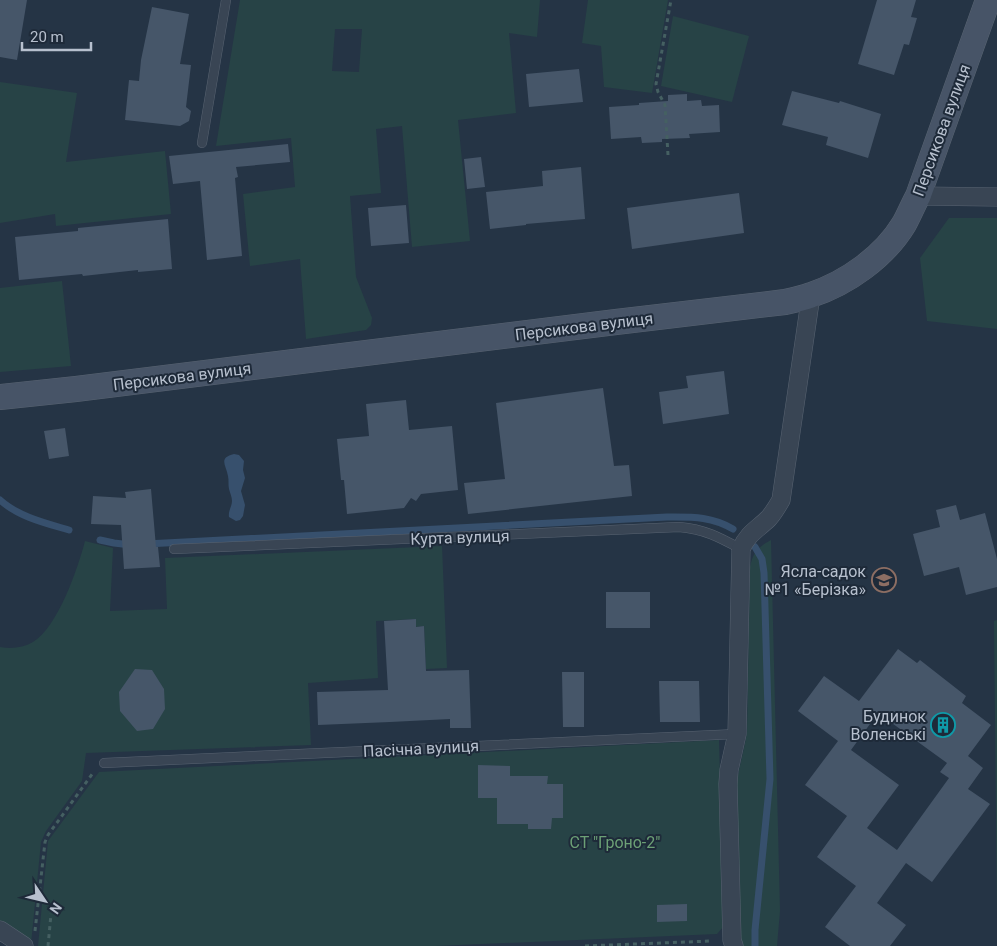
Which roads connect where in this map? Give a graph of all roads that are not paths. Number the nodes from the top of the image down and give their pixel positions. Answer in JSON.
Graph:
{"nodes":[{"id":1,"x":226,"y":0,"type":"edge"},
{"id":2,"x":988,"y":0,"type":"edge"},
{"id":3,"x":202,"y":143,"type":"dead end"},
{"id":4,"x":918,"y":196,"type":"junction"},
{"id":5,"x":997,"y":197,"type":"edge"},
{"id":6,"x":811,"y":295,"type":"junction"},
{"id":7,"x":0,"y":397,"type":"edge"},
{"id":8,"x":174,"y":549,"type":"dead end"},
{"id":9,"x":741,"y":549,"type":"junction"},
{"id":10,"x":737,"y":734,"type":"junction"},
{"id":11,"x":104,"y":763,"type":"road end"},
{"id":12,"x":0,"y":930,"type":"edge"},
{"id":13,"x":29,"y":941,"type":"edge"},
{"id":14,"x":733,"y":943,"type":"edge"}],
"edges":[{"from":1,"to":3,"type":"lane"},
{"from":2,"to":4,"type":"main road","name":"Персикова вулиця"},
{"from":4,"to":5,"type":"street"},
{"from":4,"to":6,"type":"main road","name":"Персикова вулиця"},
{"from":6,"to":7,"type":"main road","name":"Персикова вулиця"},
{"from":6,"to":9,"type":"street"},
{"from":8,"to":9,"type":"lane","name":"Курта вулиця"},
{"from":9,"to":10,"type":"street"},
{"from":10,"to":11,"type":"lane","name":"Пасічна вулиця"},
{"from":10,"to":14,"type":"street"},
{"from":12,"to":13,"type":"street"}]}
